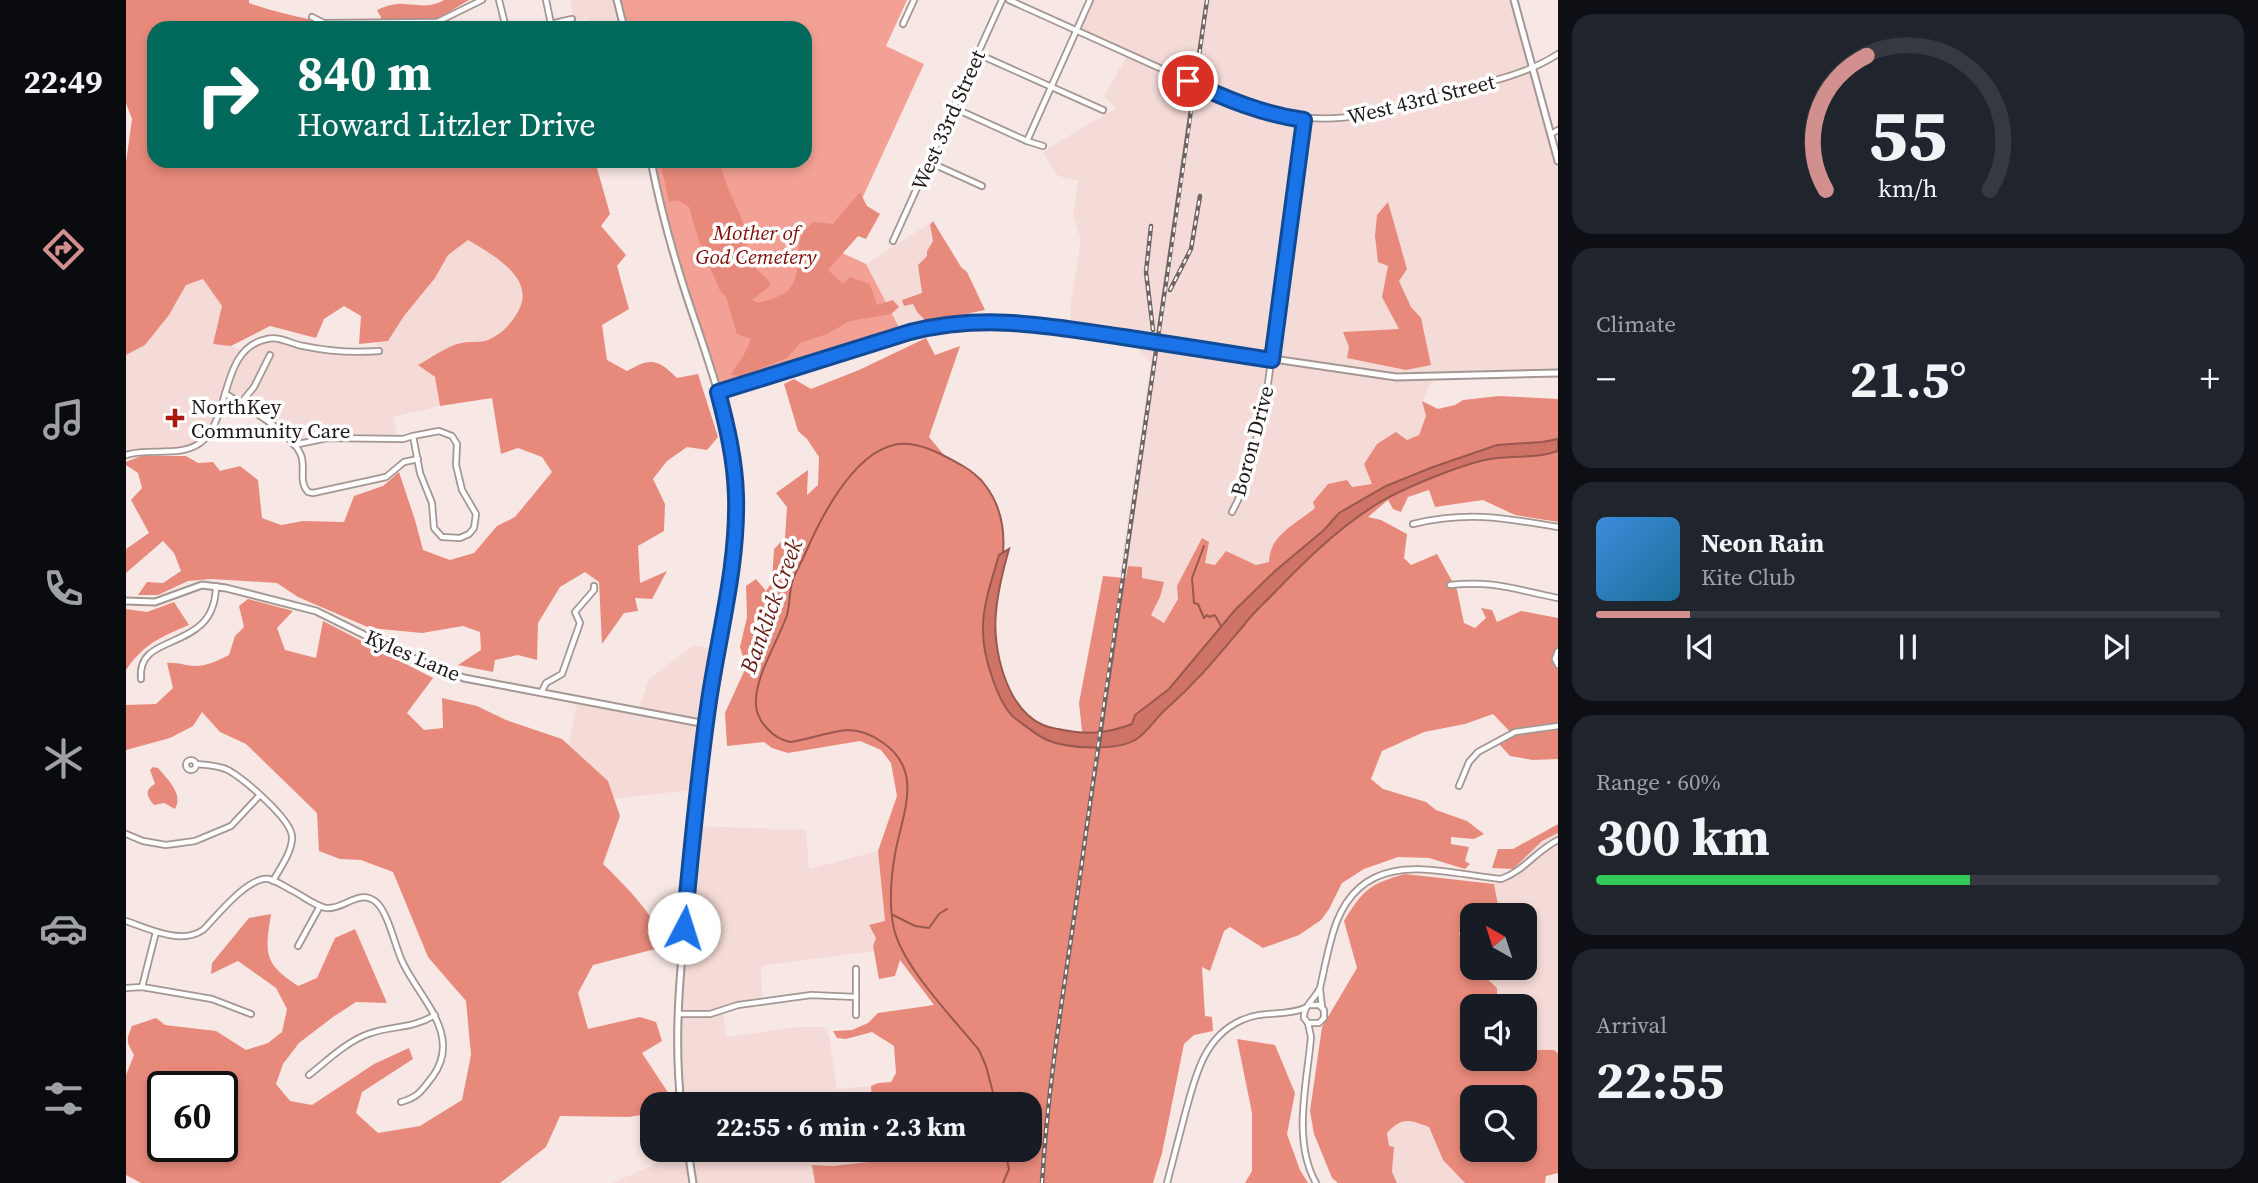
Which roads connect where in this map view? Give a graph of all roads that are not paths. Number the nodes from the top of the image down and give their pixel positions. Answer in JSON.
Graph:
{"nodes":[{"id":1,"x":482,"y":0,"type":"edge"},
{"id":2,"x":499,"y":0,"type":"edge"},
{"id":3,"x":546,"y":0,"type":"edge"},
{"id":4,"x":617,"y":0,"type":"edge"},
{"id":5,"x":914,"y":0,"type":"edge"},
{"id":6,"x":1002,"y":0,"type":"edge"},
{"id":7,"x":1009,"y":0,"type":"edge"},
{"id":8,"x":1090,"y":0,"type":"edge"},
{"id":9,"x":1516,"y":1,"type":"edge"},
{"id":10,"x":312,"y":18,"type":"dead end"},
{"id":11,"x":572,"y":19,"type":"dead end"},
{"id":12,"x":319,"y":21,"type":"edge"},
{"id":13,"x":438,"y":21,"type":"edge"},
{"id":14,"x":504,"y":21,"type":"edge"},
{"id":15,"x":550,"y":21,"type":"edge"},
{"id":16,"x":564,"y":21,"type":"edge"},
{"id":17,"x":622,"y":21,"type":"edge"},
{"id":18,"x":903,"y":24,"type":"dead end"},
{"id":19,"x":1076,"y":30,"type":"junction"},
{"id":20,"x":978,"y":54,"type":"junction"},
{"id":21,"x":1558,"y":54,"type":"edge"},
{"id":22,"x":1533,"y":69,"type":"junction"},
{"id":23,"x":1050,"y":87,"type":"junction"},
{"id":24,"x":954,"y":108,"type":"junction"},
{"id":25,"x":1103,"y":110,"type":"dead end"},
{"id":26,"x":1304,"y":120,"type":"junction"},
{"id":27,"x":1558,"y":130,"type":"edge"},
{"id":28,"x":1551,"y":134,"type":"junction"},
{"id":29,"x":1027,"y":141,"type":"junction"},
{"id":30,"x":1044,"y":146,"type":"dead end"},
{"id":31,"x":1558,"y":161,"type":"edge"},
{"id":32,"x":929,"y":162,"type":"junction"},
{"id":33,"x":653,"y":168,"type":"edge"},
{"id":34,"x":982,"y":187,"type":"dead end"},
{"id":35,"x":894,"y":241,"type":"dead end"},
{"id":36,"x":379,"y":351,"type":"dead end"},
{"id":37,"x":270,"y":355,"type":"dead end"},
{"id":38,"x":1272,"y":360,"type":"junction"},
{"id":39,"x":1558,"y":373,"type":"edge"},
{"id":40,"x":718,"y":392,"type":"junction"},
{"id":41,"x":225,"y":393,"type":"junction"},
{"id":42,"x":240,"y":404,"type":"junction"},
{"id":43,"x":413,"y":436,"type":"junction"},
{"id":44,"x":294,"y":446,"type":"junction"},
{"id":45,"x":126,"y":454,"type":"edge"},
{"id":46,"x":418,"y":459,"type":"junction"},
{"id":47,"x":1232,"y":512,"type":"dead end"},
{"id":48,"x":1413,"y":524,"type":"dead end"},
{"id":49,"x":1558,"y":527,"type":"edge"},
{"id":50,"x":1450,"y":585,"type":"dead end"},
{"id":51,"x":216,"y":586,"type":"junction"},
{"id":52,"x":594,"y":586,"type":"dead end"},
{"id":53,"x":1558,"y":598,"type":"edge"},
{"id":54,"x":126,"y":601,"type":"edge"},
{"id":55,"x":1558,"y":651,"type":"edge"},
{"id":56,"x":1558,"y":665,"type":"edge"},
{"id":57,"x":141,"y":679,"type":"dead end"},
{"id":58,"x":541,"y":693,"type":"junction"},
{"id":59,"x":706,"y":724,"type":"junction"},
{"id":60,"x":1558,"y":726,"type":"edge"},
{"id":61,"x":196,"y":764,"type":"dead end"},
{"id":62,"x":1459,"y":786,"type":"dead end"},
{"id":63,"x":259,"y":796,"type":"junction"},
{"id":64,"x":126,"y":834,"type":"edge"},
{"id":65,"x":1558,"y":840,"type":"edge"},
{"id":66,"x":273,"y":881,"type":"junction"},
{"id":67,"x":320,"y":906,"type":"junction"},
{"id":68,"x":126,"y":921,"type":"edge"},
{"id":69,"x":156,"y":932,"type":"junction"},
{"id":70,"x":298,"y":946,"type":"dead end"},
{"id":71,"x":856,"y":969,"type":"dead end"},
{"id":72,"x":142,"y":987,"type":"junction"},
{"id":73,"x":126,"y":988,"type":"edge"},
{"id":74,"x":1320,"y":988,"type":"junction"},
{"id":75,"x":856,"y":997,"type":"junction"},
{"id":76,"x":1307,"y":1006,"type":"junction"},
{"id":77,"x":1322,"y":1007,"type":"junction"},
{"id":78,"x":1290,"y":1012,"type":"junction"},
{"id":79,"x":250,"y":1014,"type":"dead end"},
{"id":80,"x":678,"y":1014,"type":"junction"},
{"id":81,"x":435,"y":1015,"type":"junction"},
{"id":82,"x":856,"y":1015,"type":"dead end"},
{"id":83,"x":1304,"y":1018,"type":"junction"},
{"id":84,"x":1308,"y":1023,"type":"junction"},
{"id":85,"x":1319,"y":1024,"type":"junction"},
{"id":86,"x":1311,"y":1037,"type":"junction"},
{"id":87,"x":309,"y":1075,"type":"dead end"},
{"id":88,"x":680,"y":1092,"type":"edge"},
{"id":89,"x":401,"y":1102,"type":"dead end"},
{"id":90,"x":690,"y":1162,"type":"edge"},
{"id":91,"x":693,"y":1183,"type":"edge"},
{"id":92,"x":1167,"y":1183,"type":"edge"},
{"id":93,"x":1317,"y":1183,"type":"edge"}],
"edges":[{"from":1,"to":13,"type":"street"},
{"from":2,"to":14,"type":"street"},
{"from":3,"to":15,"type":"street"},
{"from":4,"to":17,"type":"main road"},
{"from":5,"to":18,"type":"street"},
{"from":6,"to":20,"type":"street","name":"West 33rd Street"},
{"from":7,"to":19,"type":"street","name":"West 43rd Street"},
{"from":8,"to":19,"type":"street"},
{"from":9,"to":22,"type":"main road"},
{"from":10,"to":12,"type":"street"},
{"from":11,"to":16,"type":"street"},
{"from":19,"to":23,"type":"street"},
{"from":19,"to":26,"type":"street","name":"West 43rd Street"},
{"from":20,"to":23,"type":"street"},
{"from":20,"to":24,"type":"street","name":"West 33rd Street"},
{"from":21,"to":22,"type":"street","name":"West 43rd Street"},
{"from":22,"to":26,"type":"street","name":"West 43rd Street"},
{"from":22,"to":28,"type":"main road"},
{"from":23,"to":25,"type":"street"},
{"from":23,"to":29,"type":"street"},
{"from":24,"to":29,"type":"street"},
{"from":24,"to":32,"type":"street","name":"West 33rd Street"},
{"from":26,"to":38,"type":"street","name":"Boron Drive"},
{"from":27,"to":28,"type":"street"},
{"from":28,"to":31,"type":"main road"},
{"from":29,"to":30,"type":"street"},
{"from":32,"to":34,"type":"street"},
{"from":32,"to":35,"type":"street","name":"West 33rd Street"},
{"from":33,"to":40,"type":"main road"},
{"from":36,"to":41,"type":"street"},
{"from":37,"to":42,"type":"street"},
{"from":38,"to":39,"type":"main road"},
{"from":38,"to":40,"type":"main road"},
{"from":38,"to":47,"type":"street","name":"Boron Drive"},
{"from":40,"to":59,"type":"main road"},
{"from":41,"to":42,"type":"street"},
{"from":41,"to":45,"type":"street"},
{"from":42,"to":44,"type":"street"},
{"from":43,"to":44,"type":"street"},
{"from":43,"to":46,"type":"street"},
{"from":43,"to":46,"type":"street"},
{"from":44,"to":46,"type":"street"},
{"from":48,"to":49,"type":"street"},
{"from":50,"to":53,"type":"street"},
{"from":51,"to":54,"type":"main road","name":"Kyles Lane"},
{"from":51,"to":57,"type":"street"},
{"from":51,"to":58,"type":"main road","name":"Kyles Lane"},
{"from":52,"to":58,"type":"street"},
{"from":55,"to":56,"type":"street"},
{"from":58,"to":59,"type":"main road","name":"Kyles Lane"},
{"from":59,"to":80,"type":"main road"},
{"from":60,"to":62,"type":"street"},
{"from":61,"to":63,"type":"street"},
{"from":63,"to":64,"type":"street"},
{"from":63,"to":66,"type":"street"},
{"from":65,"to":74,"type":"street"},
{"from":66,"to":67,"type":"street"},
{"from":66,"to":69,"type":"street"},
{"from":67,"to":70,"type":"street"},
{"from":67,"to":81,"type":"street"},
{"from":68,"to":69,"type":"street"},
{"from":69,"to":72,"type":"street"},
{"from":71,"to":75,"type":"street"},
{"from":72,"to":73,"type":"street"},
{"from":72,"to":79,"type":"street"},
{"from":74,"to":76,"type":"street"},
{"from":74,"to":77,"type":"street"},
{"from":75,"to":80,"type":"street"},
{"from":75,"to":82,"type":"street"},
{"from":76,"to":77,"type":"street"},
{"from":76,"to":78,"type":"street"},
{"from":76,"to":83,"type":"street"},
{"from":77,"to":85,"type":"street"},
{"from":78,"to":83,"type":"street"},
{"from":78,"to":92,"type":"street"},
{"from":80,"to":88,"type":"main road"},
{"from":81,"to":87,"type":"street"},
{"from":81,"to":89,"type":"street"},
{"from":83,"to":84,"type":"street"},
{"from":84,"to":85,"type":"street"},
{"from":84,"to":86,"type":"street"},
{"from":85,"to":86,"type":"street"},
{"from":86,"to":93,"type":"street"},
{"from":90,"to":91,"type":"main road"}]}
